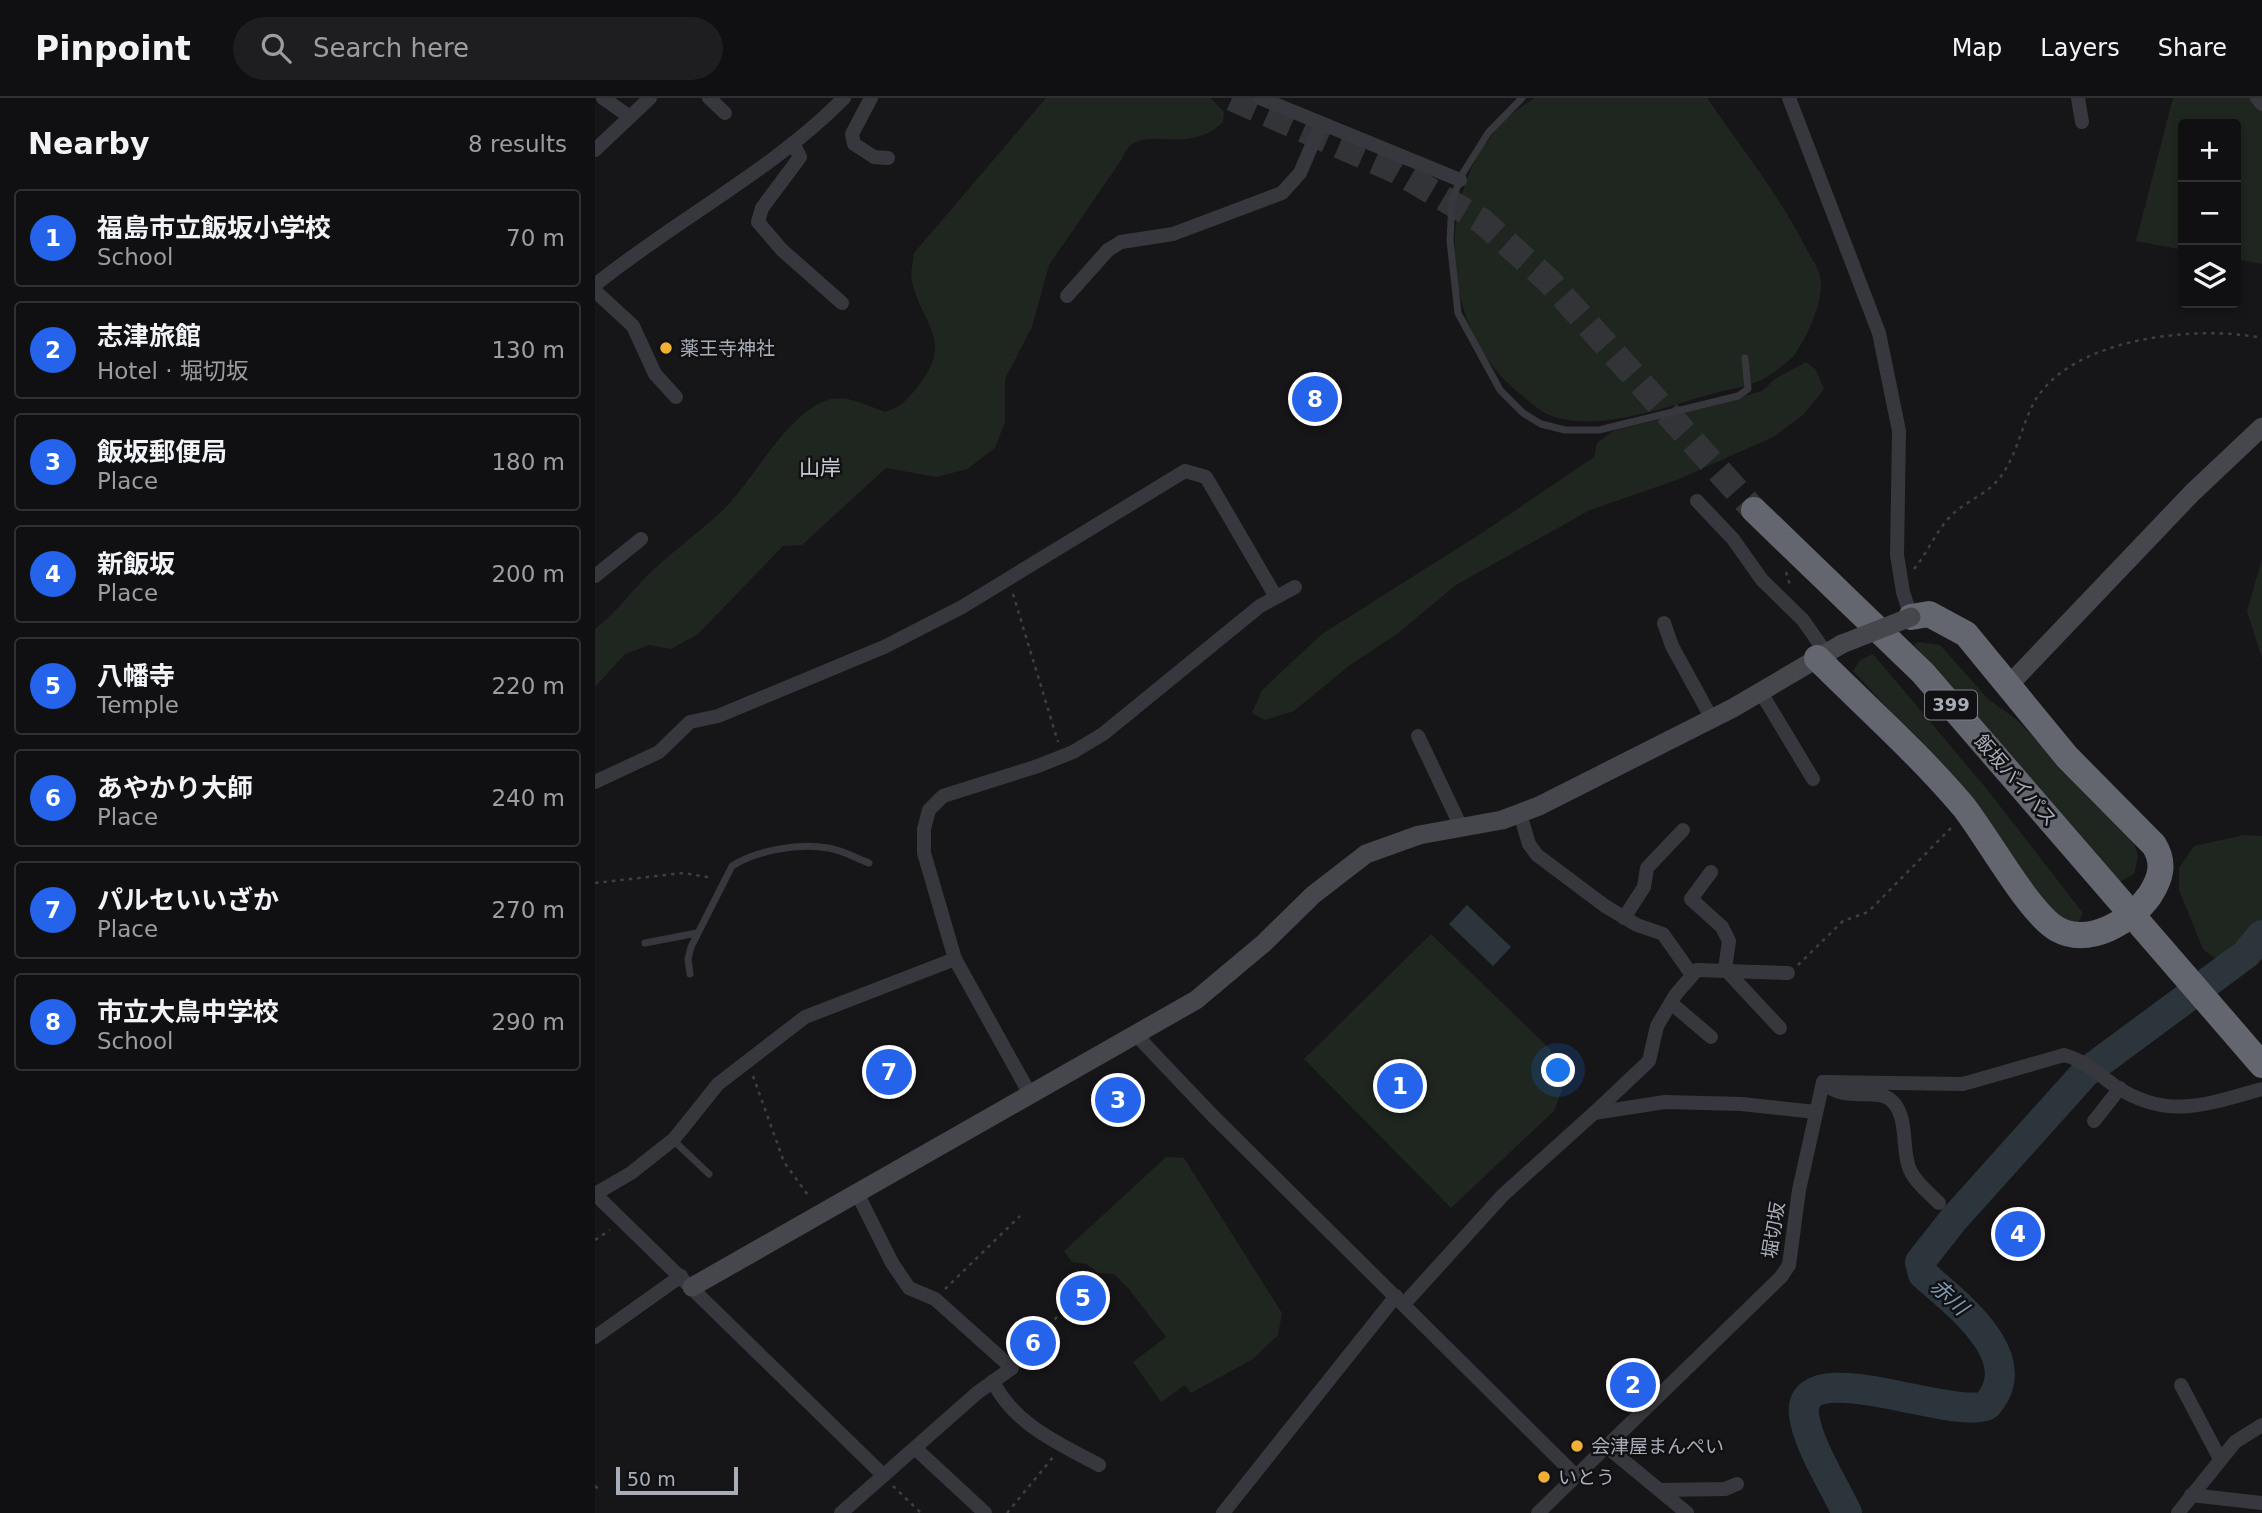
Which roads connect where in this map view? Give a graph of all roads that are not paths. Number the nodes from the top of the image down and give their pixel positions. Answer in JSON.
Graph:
{"nodes":[{"id":1,"x":603,"y":98,"type":"edge"},
{"id":2,"x":650,"y":98,"type":"edge"},
{"id":3,"x":709,"y":98,"type":"edge"},
{"id":4,"x":844,"y":98,"type":"edge"},
{"id":5,"x":871,"y":98,"type":"edge"},
{"id":6,"x":1260,"y":98,"type":"edge"},
{"id":7,"x":1523,"y":98,"type":"edge"},
{"id":8,"x":1789,"y":98,"type":"edge"},
{"id":9,"x":2078,"y":98,"type":"edge"},
{"id":10,"x":2257,"y":98,"type":"edge"},
{"id":11,"x":2262,"y":104,"type":"edge"},
{"id":12,"x":725,"y":113,"type":"dead end"},
{"id":13,"x":630,"y":117,"type":"junction"},
{"id":14,"x":2082,"y":122,"type":"dead end"},
{"id":15,"x":1321,"y":124,"type":"junction"},
{"id":16,"x":793,"y":143,"type":"junction"},
{"id":17,"x":595,"y":150,"type":"edge"},
{"id":18,"x":888,"y":158,"type":"dead end"},
{"id":19,"x":1460,"y":180,"type":"junction"},
{"id":20,"x":595,"y":284,"type":"edge"},
{"id":21,"x":595,"y":291,"type":"edge"},
{"id":22,"x":1067,"y":296,"type":"dead end"},
{"id":23,"x":842,"y":303,"type":"dead end"},
{"id":24,"x":1745,"y":358,"type":"dead end"},
{"id":25,"x":676,"y":397,"type":"dead end"},
{"id":26,"x":2262,"y":427,"type":"edge"},
{"id":27,"x":1697,"y":501,"type":"dead end"},
{"id":28,"x":1754,"y":510,"type":"tunnel mouth"},
{"id":29,"x":641,"y":539,"type":"dead end"},
{"id":30,"x":595,"y":576,"type":"edge"},
{"id":31,"x":1295,"y":587,"type":"dead end"},
{"id":32,"x":1276,"y":597,"type":"junction"},
{"id":33,"x":1911,"y":617,"type":"junction"},
{"id":34,"x":1664,"y":623,"type":"dead end"},
{"id":35,"x":1828,"y":651,"type":"junction"},
{"id":36,"x":2007,"y":687,"type":"junction"},
{"id":37,"x":1760,"y":691,"type":"junction"},
{"id":38,"x":1712,"y":719,"type":"junction"},
{"id":39,"x":1417,"y":736,"type":"dead end"},
{"id":40,"x":1813,"y":779,"type":"dead end"},
{"id":41,"x":595,"y":782,"type":"edge"},
{"id":42,"x":1520,"y":814,"type":"junction"},
{"id":43,"x":1462,"y":829,"type":"junction"},
{"id":44,"x":1683,"y":830,"type":"dead end"},
{"id":45,"x":869,"y":863,"type":"dead end"},
{"id":46,"x":1711,"y":872,"type":"dead end"},
{"id":47,"x":1624,"y":918,"type":"junction"},
{"id":48,"x":2141,"y":925,"type":"junction"},
{"id":49,"x":697,"y":933,"type":"junction"},
{"id":50,"x":645,"y":943,"type":"dead end"},
{"id":51,"x":955,"y":959,"type":"junction"},
{"id":52,"x":1725,"y":969,"type":"junction"},
{"id":53,"x":1788,"y":973,"type":"road end"},
{"id":54,"x":690,"y":974,"type":"dead end"},
{"id":55,"x":1692,"y":975,"type":"junction"},
{"id":56,"x":1671,"y":1003,"type":"junction"},
{"id":57,"x":1780,"y":1028,"type":"dead end"},
{"id":58,"x":1137,"y":1036,"type":"junction"},
{"id":59,"x":1711,"y":1037,"type":"dead end"},
{"id":60,"x":2262,"y":1065,"type":"edge"},
{"id":61,"x":1823,"y":1082,"type":"junction"},
{"id":62,"x":2120,"y":1088,"type":"junction"},
{"id":63,"x":2262,"y":1089,"type":"edge"},
{"id":64,"x":1031,"y":1096,"type":"junction"},
{"id":65,"x":1816,"y":1112,"type":"junction"},
{"id":66,"x":1594,"y":1113,"type":"junction"},
{"id":67,"x":2094,"y":1121,"type":"dead end"},
{"id":68,"x":673,"y":1140,"type":"junction"},
{"id":69,"x":709,"y":1174,"type":"dead end"},
{"id":70,"x":595,"y":1194,"type":"edge"},
{"id":71,"x":858,"y":1195,"type":"junction"},
{"id":72,"x":1939,"y":1203,"type":"dead end"},
{"id":73,"x":687,"y":1282,"type":"junction"},
{"id":74,"x":1400,"y":1300,"type":"junction"},
{"id":75,"x":595,"y":1337,"type":"edge"},
{"id":76,"x":993,"y":1381,"type":"junction"},
{"id":77,"x":2181,"y":1385,"type":"dead end"},
{"id":78,"x":2262,"y":1425,"type":"edge"},
{"id":79,"x":1606,"y":1446,"type":"junction"},
{"id":80,"x":916,"y":1449,"type":"junction"},
{"id":81,"x":2220,"y":1459,"type":"junction"},
{"id":82,"x":1100,"y":1465,"type":"dead end"},
{"id":83,"x":882,"y":1474,"type":"junction"},
{"id":84,"x":1576,"y":1476,"type":"junction"},
{"id":85,"x":1737,"y":1484,"type":"dead end"},
{"id":86,"x":1660,"y":1490,"type":"junction"},
{"id":87,"x":2191,"y":1495,"type":"junction"},
{"id":88,"x":2262,"y":1503,"type":"edge"},
{"id":89,"x":841,"y":1513,"type":"edge"},
{"id":90,"x":985,"y":1513,"type":"edge"},
{"id":91,"x":1223,"y":1513,"type":"edge"},
{"id":92,"x":1538,"y":1513,"type":"edge"},
{"id":93,"x":1687,"y":1513,"type":"edge"},
{"id":94,"x":2178,"y":1513,"type":"edge"}],
"edges":[{"from":1,"to":13,"type":"street"},
{"from":2,"to":13,"type":"street"},
{"from":3,"to":12,"type":"street"},
{"from":4,"to":16,"type":"street"},
{"from":5,"to":18,"type":"street"},
{"from":6,"to":15,"type":"street"},
{"from":7,"to":19,"type":"lane"},
{"from":8,"to":33,"type":"street"},
{"from":9,"to":14,"type":"street"},
{"from":10,"to":11,"type":"street"},
{"from":13,"to":17,"type":"street"},
{"from":15,"to":19,"type":"street"},
{"from":15,"to":22,"type":"street"},
{"from":16,"to":20,"type":"street"},
{"from":16,"to":23,"type":"street"},
{"from":19,"to":24,"type":"lane"},
{"from":21,"to":25,"type":"street"},
{"from":26,"to":36,"type":"street"},
{"from":27,"to":35,"type":"street"},
{"from":28,"to":48,"type":"highway","name":"飯坂バイパス","number":"399"},
{"from":29,"to":30,"type":"street"},
{"from":31,"to":32,"type":"street"},
{"from":32,"to":41,"type":"street"},
{"from":32,"to":51,"type":"street"},
{"from":33,"to":35,"type":"street","bridge":true},
{"from":33,"to":36,"type":"highway"},
{"from":34,"to":38,"type":"street"},
{"from":35,"to":37,"type":"street"},
{"from":35,"to":48,"type":"highway"},
{"from":36,"to":48,"type":"highway"},
{"from":37,"to":38,"type":"street"},
{"from":37,"to":40,"type":"street"},
{"from":38,"to":42,"type":"street"},
{"from":39,"to":43,"type":"street"},
{"from":42,"to":43,"type":"street"},
{"from":42,"to":47,"type":"street"},
{"from":43,"to":58,"type":"street"},
{"from":44,"to":47,"type":"street"},
{"from":45,"to":49,"type":"lane"},
{"from":46,"to":52,"type":"street"},
{"from":47,"to":55,"type":"street"},
{"from":48,"to":60,"type":"highway","name":"飯坂バイパス","number":"399"},
{"from":49,"to":50,"type":"lane"},
{"from":49,"to":54,"type":"lane"},
{"from":51,"to":64,"type":"street"},
{"from":51,"to":68,"type":"street"},
{"from":52,"to":53,"type":"street"},
{"from":52,"to":55,"type":"street"},
{"from":52,"to":57,"type":"street"},
{"from":55,"to":56,"type":"street"},
{"from":56,"to":59,"type":"street"},
{"from":56,"to":66,"type":"street"},
{"from":58,"to":64,"type":"street"},
{"from":58,"to":74,"type":"street"},
{"from":61,"to":62,"type":"street"},
{"from":61,"to":65,"type":"street","name":"堀切坂"},
{"from":61,"to":72,"type":"street"},
{"from":62,"to":63,"type":"street"},
{"from":62,"to":67,"type":"street"},
{"from":64,"to":71,"type":"street"},
{"from":65,"to":66,"type":"street"},
{"from":65,"to":79,"type":"street","name":"堀切坂"},
{"from":66,"to":74,"type":"street"},
{"from":68,"to":69,"type":"lane"},
{"from":68,"to":70,"type":"street"},
{"from":70,"to":73,"type":"street"},
{"from":71,"to":73,"type":"street"},
{"from":71,"to":76,"type":"street"},
{"from":73,"to":75,"type":"street"},
{"from":73,"to":83,"type":"street"},
{"from":74,"to":84,"type":"street"},
{"from":74,"to":91,"type":"street"},
{"from":76,"to":80,"type":"street"},
{"from":76,"to":82,"type":"street"},
{"from":77,"to":81,"type":"street"},
{"from":78,"to":81,"type":"street"},
{"from":79,"to":84,"type":"street","name":"堀切坂"},
{"from":79,"to":86,"type":"street"},
{"from":80,"to":83,"type":"street"},
{"from":80,"to":90,"type":"street"},
{"from":81,"to":87,"type":"street"},
{"from":83,"to":89,"type":"street"},
{"from":84,"to":92,"type":"street","name":"堀切坂"},
{"from":85,"to":86,"type":"street"},
{"from":86,"to":93,"type":"street"},
{"from":87,"to":88,"type":"street"},
{"from":87,"to":94,"type":"street"}]}
